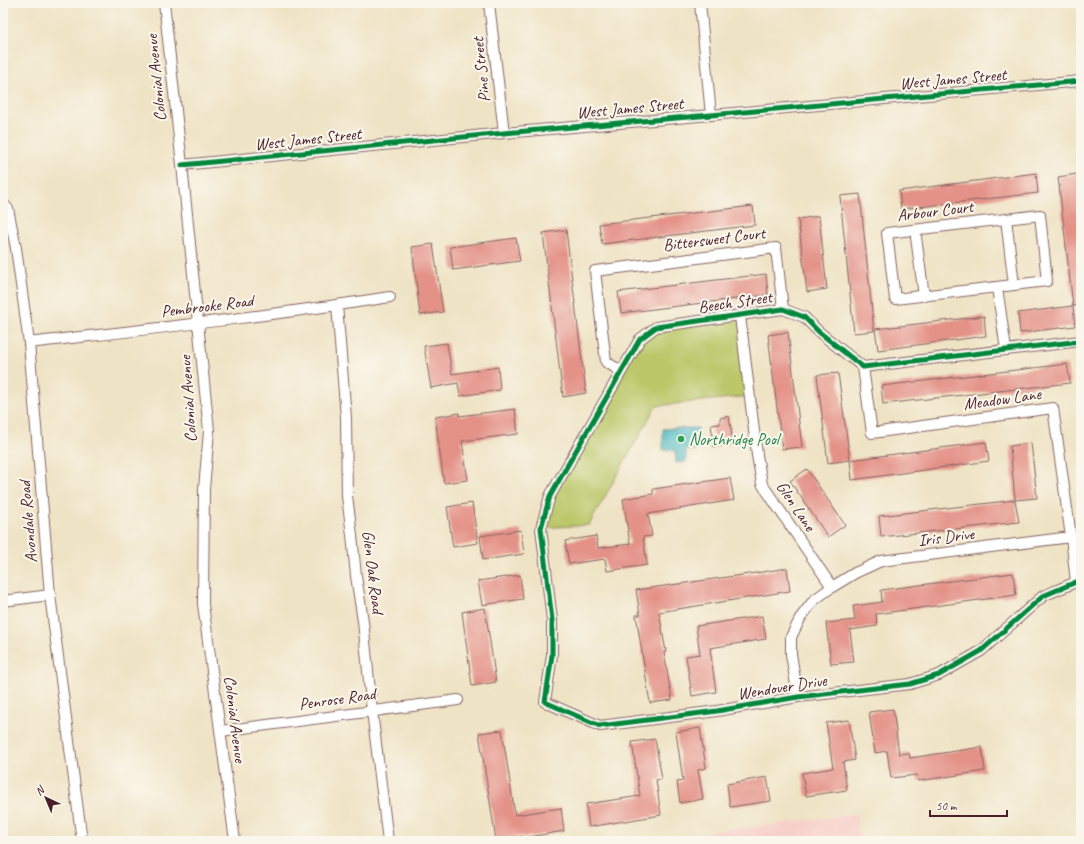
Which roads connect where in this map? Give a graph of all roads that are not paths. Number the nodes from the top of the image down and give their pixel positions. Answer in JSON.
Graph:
{"nodes":[{"id":1,"x":164,"y":3,"type":"edge"},
{"id":2,"x":489,"y":3,"type":"edge"},
{"id":3,"x":700,"y":3,"type":"edge"},
{"id":4,"x":1081,"y":81,"type":"edge"},
{"id":5,"x":711,"y":116,"type":"junction"},
{"id":6,"x":504,"y":134,"type":"junction"},
{"id":7,"x":182,"y":165,"type":"junction"},
{"id":8,"x":3,"y":203,"type":"edge"},
{"id":9,"x":1006,"y":219,"type":"junction"},
{"id":10,"x":915,"y":230,"type":"junction"},
{"id":11,"x":1014,"y":285,"type":"junction"},
{"id":12,"x":997,"y":287,"type":"junction"},
{"id":13,"x":924,"y":296,"type":"junction"},
{"id":14,"x":390,"y":297,"type":"dead end"},
{"id":15,"x":337,"y":305,"type":"junction"},
{"id":16,"x":783,"y":309,"type":"junction"},
{"id":17,"x":740,"y":316,"type":"junction"},
{"id":18,"x":198,"y":324,"type":"junction"},
{"id":19,"x":1081,"y":340,"type":"edge"},
{"id":20,"x":29,"y":343,"type":"junction"},
{"id":21,"x":1006,"y":350,"type":"junction"},
{"id":22,"x":863,"y":367,"type":"junction"},
{"id":23,"x":621,"y":371,"type":"junction"},
{"id":24,"x":1071,"y":537,"type":"junction"},
{"id":25,"x":1079,"y":582,"type":"edge"},
{"id":26,"x":832,"y":587,"type":"junction"},
{"id":27,"x":50,"y":595,"type":"junction"},
{"id":28,"x":3,"y":601,"type":"edge"},
{"id":29,"x":552,"y":620,"type":"joint"},
{"id":30,"x":798,"y":698,"type":"junction"},
{"id":31,"x":458,"y":700,"type":"dead end"},
{"id":32,"x":372,"y":711,"type":"junction"},
{"id":33,"x":221,"y":731,"type":"junction"},
{"id":34,"x":82,"y":841,"type":"edge"},
{"id":35,"x":235,"y":841,"type":"edge"},
{"id":36,"x":388,"y":841,"type":"edge"}],
"edges":[{"from":1,"to":7,"type":"street","name":"Colonial Avenue"},
{"from":2,"to":6,"type":"street","name":"Pine Street"},
{"from":3,"to":5,"type":"street"},
{"from":4,"to":5,"type":"street","name":"West James Street"},
{"from":5,"to":6,"type":"street","name":"West James Street"},
{"from":6,"to":7,"type":"street","name":"West James Street"},
{"from":7,"to":18,"type":"street","name":"Colonial Avenue"},
{"from":8,"to":20,"type":"street","name":"Avondale Road"},
{"from":9,"to":10,"type":"street","name":"Arbour Court"},
{"from":9,"to":11,"type":"street"},
{"from":9,"to":11,"type":"street","name":"Arbour Court"},
{"from":10,"to":13,"type":"street"},
{"from":10,"to":13,"type":"street","name":"Arbour Court"},
{"from":11,"to":12,"type":"street","name":"Arbour Court"},
{"from":12,"to":13,"type":"street","name":"Arbour Court"},
{"from":12,"to":21,"type":"street"},
{"from":14,"to":15,"type":"street","name":"Pembrooke Road"},
{"from":15,"to":18,"type":"street","name":"Pembrooke Road"},
{"from":15,"to":32,"type":"street","name":"Glen Oak Road"},
{"from":16,"to":17,"type":"street","name":"Beech Street"},
{"from":16,"to":22,"type":"street","name":"Beech Street"},
{"from":16,"to":23,"type":"street","name":"Bittersweet Court"},
{"from":17,"to":23,"type":"street","name":"Beech Street"},
{"from":17,"to":26,"type":"street","name":"Glen Lane"},
{"from":18,"to":20,"type":"street","name":"Pembrooke Road"},
{"from":18,"to":33,"type":"street","name":"Colonial Avenue"},
{"from":19,"to":21,"type":"street"},
{"from":20,"to":27,"type":"street","name":"Avondale Road"},
{"from":21,"to":22,"type":"street"},
{"from":22,"to":24,"type":"street","name":"Meadow Lane"},
{"from":23,"to":29,"type":"street","name":"Beech Street"},
{"from":24,"to":25,"type":"street","name":"Meadow Lane"},
{"from":24,"to":26,"type":"street","name":"Iris Drive"},
{"from":25,"to":30,"type":"street","name":"Wendover Drive"},
{"from":26,"to":30,"type":"street","name":"Iris Drive"},
{"from":27,"to":28,"type":"street"},
{"from":27,"to":34,"type":"street","name":"Avondale Road"},
{"from":29,"to":30,"type":"street","name":"Wendover Drive"},
{"from":31,"to":32,"type":"street","name":"Penrose Road"},
{"from":32,"to":33,"type":"street","name":"Penrose Road"},
{"from":32,"to":36,"type":"street","name":"Glen Oak Road"},
{"from":33,"to":35,"type":"street","name":"Colonial Avenue"}]}
